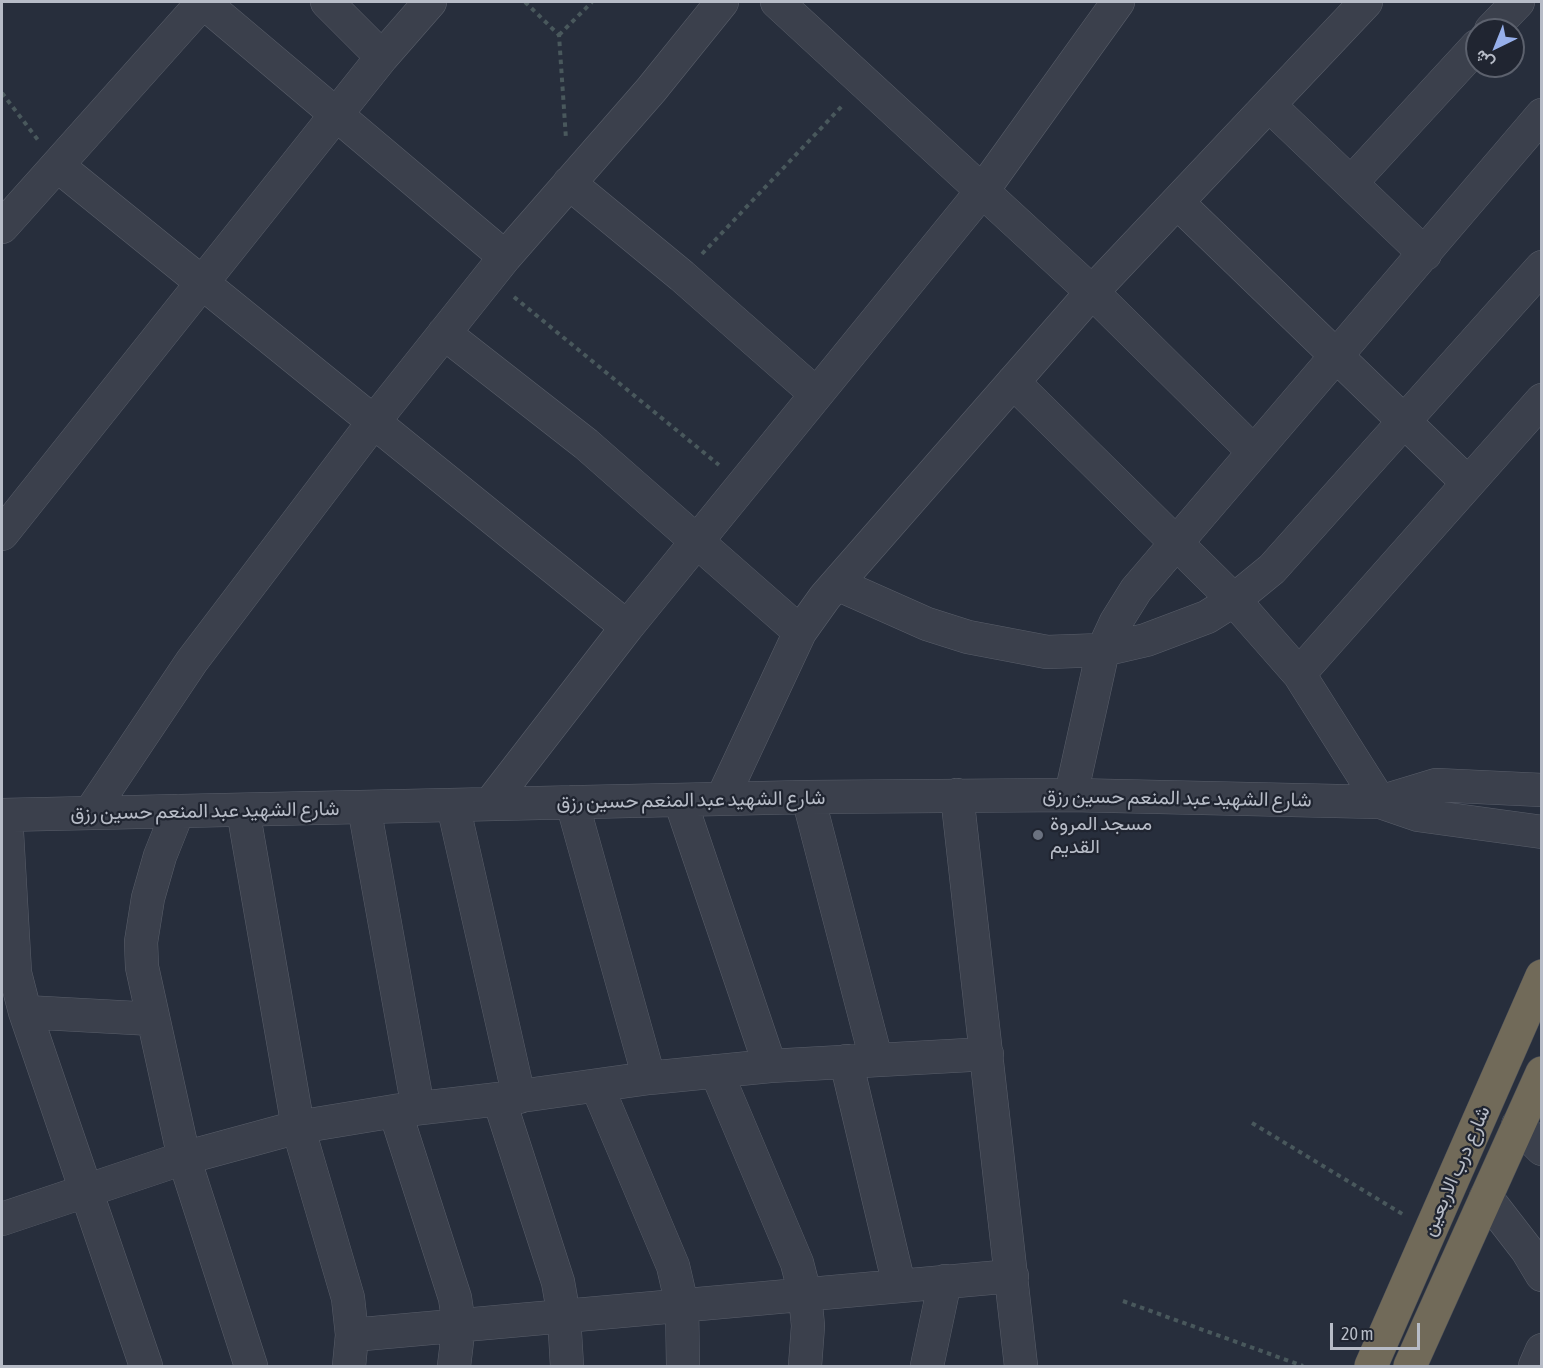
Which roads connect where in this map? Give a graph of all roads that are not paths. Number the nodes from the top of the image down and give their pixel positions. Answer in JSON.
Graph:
{"nodes":[{"id":1,"x":203,"y":2,"type":"edge"},
{"id":2,"x":327,"y":2,"type":"edge"},
{"id":3,"x":430,"y":2,"type":"edge"},
{"id":4,"x":722,"y":2,"type":"edge"},
{"id":5,"x":777,"y":2,"type":"edge"},
{"id":6,"x":1118,"y":2,"type":"edge"},
{"id":7,"x":1366,"y":2,"type":"edge"},
{"id":8,"x":1518,"y":2,"type":"edge"},
{"id":9,"x":1503,"y":18,"type":"edge"},
{"id":10,"x":382,"y":57,"type":"junction"},
{"id":11,"x":1465,"y":59,"type":"edge"},
{"id":12,"x":1269,"y":105,"type":"junction"},
{"id":13,"x":338,"y":114,"type":"junction"},
{"id":14,"x":1542,"y":115,"type":"edge"},
{"id":15,"x":58,"y":166,"type":"junction"},
{"id":16,"x":569,"y":183,"type":"junction"},
{"id":17,"x":1351,"y":183,"type":"junction"},
{"id":18,"x":983,"y":189,"type":"junction"},
{"id":19,"x":1177,"y":202,"type":"junction"},
{"id":20,"x":2,"y":227,"type":"edge"},
{"id":21,"x":1425,"y":254,"type":"junction"},
{"id":22,"x":498,"y":267,"type":"junction"},
{"id":23,"x":1542,"y":267,"type":"edge"},
{"id":24,"x":201,"y":283,"type":"junction"},
{"id":25,"x":1092,"y":292,"type":"junction"},
{"id":26,"x":444,"y":333,"type":"junction"},
{"id":27,"x":1338,"y":356,"type":"junction"},
{"id":28,"x":1013,"y":382,"type":"junction"},
{"id":29,"x":815,"y":393,"type":"junction"},
{"id":30,"x":1542,"y":400,"type":"edge"},
{"id":31,"x":375,"y":420,"type":"junction"},
{"id":32,"x":1404,"y":421,"type":"junction"},
{"id":33,"x":1254,"y":452,"type":"junction"},
{"id":34,"x":1468,"y":483,"type":"junction"},
{"id":35,"x":2,"y":534,"type":"edge"},
{"id":36,"x":699,"y":541,"type":"junction"},
{"id":37,"x":1176,"y":541,"type":"junction"},
{"id":38,"x":837,"y":585,"type":"junction"},
{"id":39,"x":1234,"y":600,"type":"junction"},
{"id":40,"x":627,"y":627,"type":"junction"},
{"id":41,"x":800,"y":632,"type":"junction"},
{"id":42,"x":1103,"y":650,"type":"junction"},
{"id":43,"x":1299,"y":674,"type":"junction"},
{"id":44,"x":1542,"y":790,"type":"edge"},
{"id":45,"x":957,"y":795,"type":"junction"},
{"id":46,"x":1071,"y":795,"type":"junction"},
{"id":47,"x":808,"y":797,"type":"junction"},
{"id":48,"x":722,"y":799,"type":"junction"},
{"id":49,"x":680,"y":800,"type":"junction"},
{"id":50,"x":572,"y":802,"type":"junction"},
{"id":51,"x":1380,"y":802,"type":"junction"},
{"id":52,"x":490,"y":804,"type":"junction"},
{"id":53,"x":453,"y":805,"type":"junction"},
{"id":54,"x":364,"y":807,"type":"junction"},
{"id":55,"x":243,"y":810,"type":"junction"},
{"id":56,"x":178,"y":811,"type":"junction"},
{"id":57,"x":90,"y":813,"type":"junction"},
{"id":58,"x":4,"y":815,"type":"edge"},
{"id":59,"x":1542,"y":831,"type":"edge"},
{"id":60,"x":8,"y":975,"type":"edge"},
{"id":61,"x":1542,"y":976,"type":"edge"},
{"id":62,"x":25,"y":1012,"type":"junction"},
{"id":63,"x":153,"y":1019,"type":"junction"},
{"id":64,"x":987,"y":1054,"type":"junction"},
{"id":65,"x":861,"y":1060,"type":"junction"},
{"id":66,"x":770,"y":1066,"type":"junction"},
{"id":67,"x":716,"y":1071,"type":"junction"},
{"id":68,"x":1542,"y":1073,"type":"edge"},
{"id":69,"x":650,"y":1078,"type":"junction"},
{"id":70,"x":597,"y":1086,"type":"junction"},
{"id":71,"x":509,"y":1098,"type":"junction"},
{"id":72,"x":406,"y":1109,"type":"junction"},
{"id":73,"x":1518,"y":1125,"type":"junction"},
{"id":74,"x":298,"y":1127,"type":"junction"},
{"id":75,"x":1542,"y":1149,"type":"edge"},
{"id":76,"x":183,"y":1158,"type":"junction"},
{"id":77,"x":87,"y":1191,"type":"junction"},
{"id":78,"x":1485,"y":1197,"type":"junction"},
{"id":79,"x":2,"y":1219,"type":"edge"},
{"id":80,"x":1542,"y":1275,"type":"edge"},
{"id":81,"x":1012,"y":1276,"type":"junction"},
{"id":82,"x":945,"y":1281,"type":"junction"},
{"id":83,"x":899,"y":1285,"type":"junction"},
{"id":84,"x":805,"y":1294,"type":"junction"},
{"id":85,"x":682,"y":1305,"type":"junction"},
{"id":86,"x":564,"y":1316,"type":"junction"},
{"id":87,"x":459,"y":1325,"type":"junction"},
{"id":88,"x":1542,"y":1350,"type":"edge"},
{"id":89,"x":351,"y":1351,"type":"edge"},
{"id":90,"x":146,"y":1366,"type":"edge"},
{"id":91,"x":251,"y":1366,"type":"edge"},
{"id":92,"x":454,"y":1366,"type":"edge"},
{"id":93,"x":567,"y":1366,"type":"edge"},
{"id":94,"x":683,"y":1366,"type":"edge"},
{"id":95,"x":805,"y":1366,"type":"edge"},
{"id":96,"x":927,"y":1366,"type":"edge"},
{"id":97,"x":1021,"y":1366,"type":"edge"},
{"id":98,"x":1371,"y":1366,"type":"edge"},
{"id":99,"x":1410,"y":1366,"type":"edge"},
{"id":100,"x":1535,"y":1366,"type":"edge"}],
"edges":[{"from":1,"to":13,"type":"street"},
{"from":1,"to":15,"type":"street"},
{"from":2,"to":10,"type":"street"},
{"from":3,"to":10,"type":"street"},
{"from":4,"to":16,"type":"street"},
{"from":5,"to":18,"type":"street"},
{"from":6,"to":18,"type":"street"},
{"from":7,"to":12,"type":"street"},
{"from":8,"to":9,"type":"street"},
{"from":10,"to":13,"type":"street"},
{"from":11,"to":17,"type":"street"},
{"from":12,"to":17,"type":"street"},
{"from":12,"to":19,"type":"street"},
{"from":13,"to":22,"type":"street"},
{"from":13,"to":24,"type":"street"},
{"from":14,"to":21,"type":"street"},
{"from":15,"to":20,"type":"street"},
{"from":15,"to":24,"type":"street"},
{"from":16,"to":22,"type":"street"},
{"from":16,"to":29,"type":"street"},
{"from":17,"to":21,"type":"street"},
{"from":18,"to":25,"type":"street"},
{"from":18,"to":29,"type":"street"},
{"from":19,"to":25,"type":"street"},
{"from":19,"to":27,"type":"street"},
{"from":21,"to":27,"type":"street"},
{"from":22,"to":26,"type":"street"},
{"from":23,"to":32,"type":"street"},
{"from":24,"to":31,"type":"street"},
{"from":24,"to":35,"type":"street"},
{"from":25,"to":28,"type":"street"},
{"from":25,"to":33,"type":"street"},
{"from":26,"to":31,"type":"street"},
{"from":26,"to":36,"type":"street"},
{"from":27,"to":32,"type":"street"},
{"from":27,"to":33,"type":"street"},
{"from":28,"to":37,"type":"street"},
{"from":28,"to":38,"type":"street"},
{"from":29,"to":36,"type":"street"},
{"from":30,"to":34,"type":"street"},
{"from":31,"to":40,"type":"street"},
{"from":31,"to":57,"type":"street"},
{"from":32,"to":34,"type":"street"},
{"from":32,"to":39,"type":"street"},
{"from":33,"to":37,"type":"street"},
{"from":34,"to":43,"type":"street"},
{"from":36,"to":40,"type":"street"},
{"from":36,"to":41,"type":"street"},
{"from":37,"to":39,"type":"street"},
{"from":37,"to":42,"type":"street"},
{"from":38,"to":41,"type":"street"},
{"from":38,"to":42,"type":"street"},
{"from":39,"to":42,"type":"street"},
{"from":39,"to":43,"type":"street"},
{"from":40,"to":52,"type":"street"},
{"from":41,"to":48,"type":"street"},
{"from":42,"to":46,"type":"street"},
{"from":43,"to":51,"type":"street"},
{"from":44,"to":51,"type":"street","name":"شارع الشهيد عبد المنعم حسين رزق"},
{"from":45,"to":46,"type":"street","name":"شارع الشهيد عبد المنعم حسين رزق"},
{"from":45,"to":47,"type":"street","name":"شارع الشهيد عبد المنعم حسين رزق"},
{"from":45,"to":64,"type":"street"},
{"from":46,"to":51,"type":"street","name":"شارع الشهيد عبد المنعم حسين رزق"},
{"from":47,"to":48,"type":"street","name":"شارع الشهيد عبد المنعم حسين رزق"},
{"from":47,"to":65,"type":"street"},
{"from":48,"to":49,"type":"street","name":"شارع الشهيد عبد المنعم حسين رزق"},
{"from":49,"to":50,"type":"street","name":"شارع الشهيد عبد المنعم حسين رزق"},
{"from":49,"to":66,"type":"street"},
{"from":50,"to":52,"type":"street","name":"شارع الشهيد عبد المنعم حسين رزق"},
{"from":50,"to":69,"type":"street"},
{"from":51,"to":59,"type":"street","name":"شارع الشهيد عبد المنعم حسين رزق"},
{"from":52,"to":53,"type":"street","name":"شارع الشهيد عبد المنعم حسين رزق"},
{"from":53,"to":54,"type":"street","name":"شارع الشهيد عبد المنعم حسين رزق"},
{"from":53,"to":71,"type":"street"},
{"from":54,"to":55,"type":"street","name":"شارع الشهيد عبد المنعم حسين رزق"},
{"from":54,"to":72,"type":"street"},
{"from":55,"to":56,"type":"street","name":"شارع الشهيد عبد المنعم حسين رزق"},
{"from":55,"to":74,"type":"street"},
{"from":56,"to":57,"type":"street","name":"شارع الشهيد عبد المنعم حسين رزق"},
{"from":56,"to":63,"type":"street"},
{"from":57,"to":58,"type":"street","name":"شارع الشهيد عبد المنعم حسين رزق"},
{"from":58,"to":60,"type":"street"},
{"from":60,"to":62,"type":"street"},
{"from":61,"to":98,"type":"highway","name":"شارع درب الاربعين"},
{"from":62,"to":63,"type":"street"},
{"from":62,"to":77,"type":"street"},
{"from":63,"to":76,"type":"street"},
{"from":64,"to":65,"type":"street"},
{"from":64,"to":81,"type":"street"},
{"from":65,"to":66,"type":"street"},
{"from":65,"to":83,"type":"street"},
{"from":66,"to":67,"type":"street"},
{"from":67,"to":69,"type":"street"},
{"from":67,"to":84,"type":"street"},
{"from":68,"to":73,"type":"highway","name":"شارع درب الاربعين"},
{"from":69,"to":70,"type":"street"},
{"from":70,"to":71,"type":"street"},
{"from":70,"to":85,"type":"street"},
{"from":71,"to":72,"type":"street"},
{"from":71,"to":86,"type":"street"},
{"from":72,"to":74,"type":"street"},
{"from":72,"to":87,"type":"street"},
{"from":73,"to":75,"type":"street"},
{"from":73,"to":78,"type":"highway","name":"شارع درب الاربعين"},
{"from":74,"to":76,"type":"street"},
{"from":74,"to":89,"type":"street"},
{"from":76,"to":77,"type":"street"},
{"from":76,"to":91,"type":"street"},
{"from":77,"to":79,"type":"street"},
{"from":77,"to":90,"type":"street"},
{"from":78,"to":80,"type":"street"},
{"from":78,"to":99,"type":"highway","name":"شارع درب الاربعين"},
{"from":81,"to":82,"type":"street"},
{"from":81,"to":97,"type":"street"},
{"from":82,"to":83,"type":"street"},
{"from":82,"to":96,"type":"street"},
{"from":83,"to":84,"type":"street"},
{"from":84,"to":85,"type":"street"},
{"from":84,"to":95,"type":"street"},
{"from":85,"to":86,"type":"street"},
{"from":85,"to":94,"type":"street"},
{"from":86,"to":87,"type":"street"},
{"from":86,"to":93,"type":"street"},
{"from":87,"to":89,"type":"street"},
{"from":87,"to":92,"type":"street"},
{"from":88,"to":100,"type":"street"}]}
